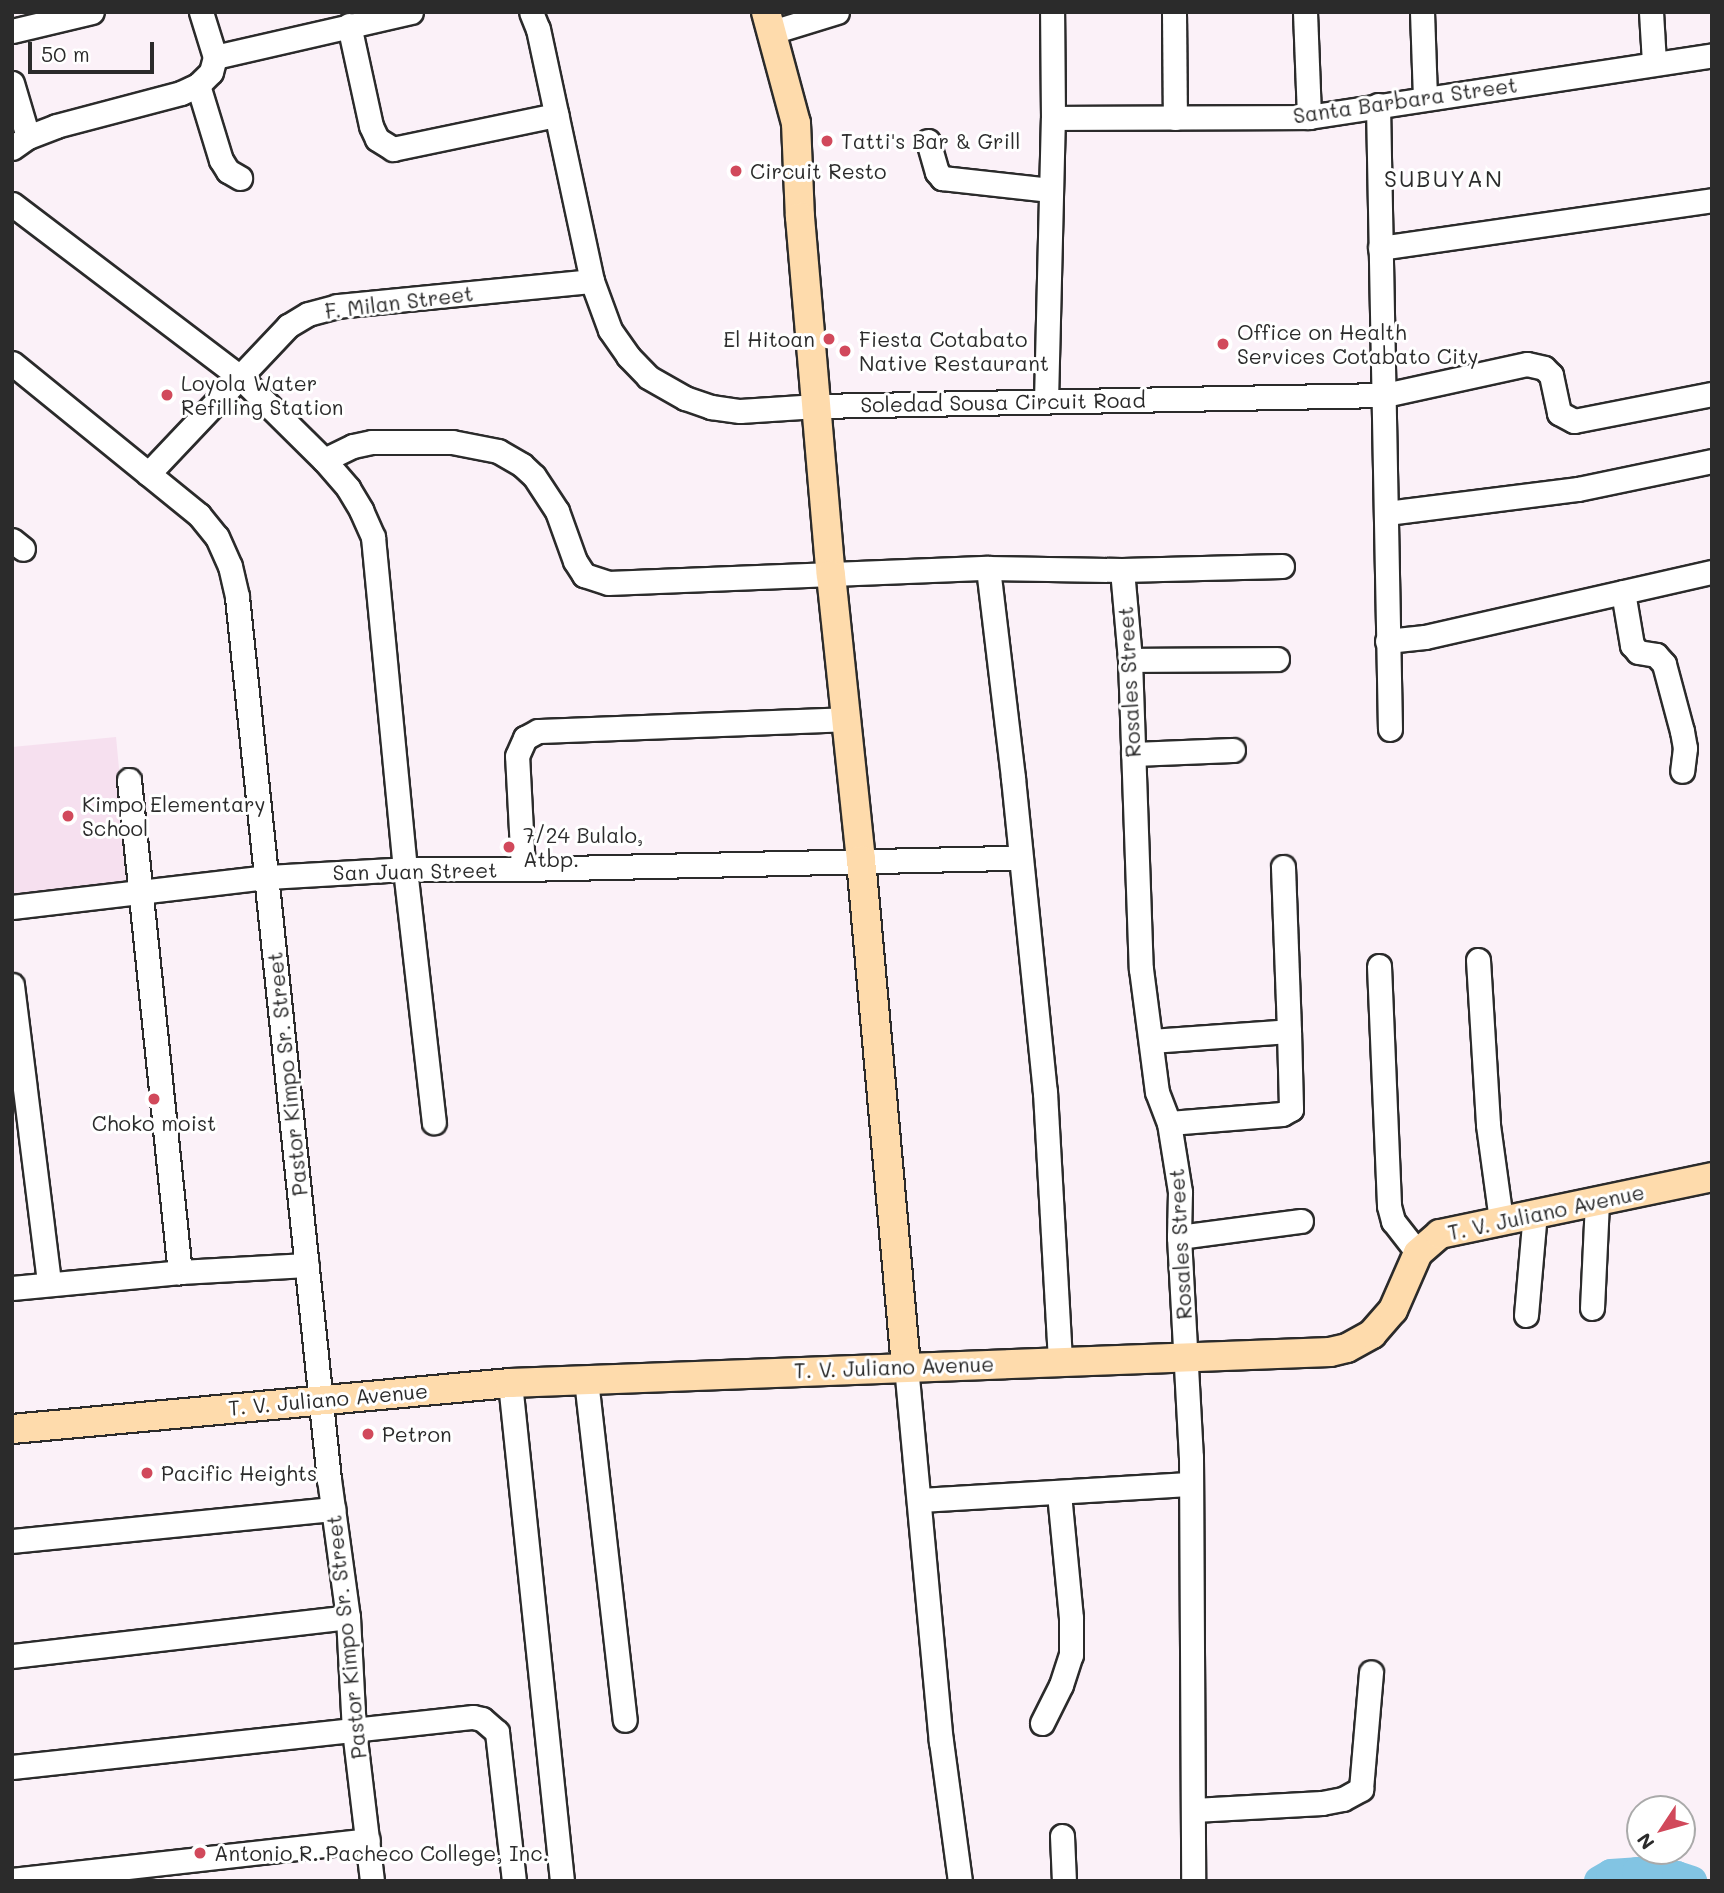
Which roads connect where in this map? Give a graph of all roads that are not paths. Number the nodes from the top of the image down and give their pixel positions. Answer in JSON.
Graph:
{"nodes":[{"id":1,"x":92,"y":12,"type":"edge"},
{"id":2,"x":201,"y":12,"type":"edge"},
{"id":3,"x":411,"y":12,"type":"edge"},
{"id":4,"x":531,"y":12,"type":"edge"},
{"id":5,"x":837,"y":12,"type":"edge"},
{"id":6,"x":1052,"y":12,"type":"edge"},
{"id":7,"x":1174,"y":12,"type":"edge"},
{"id":8,"x":1305,"y":12,"type":"edge"},
{"id":9,"x":1422,"y":12,"type":"edge"},
{"id":10,"x":1651,"y":12,"type":"edge"},
{"id":11,"x":769,"y":22,"type":"edge"},
{"id":12,"x":349,"y":25,"type":"junction"},
{"id":13,"x":12,"y":31,"type":"edge"},
{"id":14,"x":1712,"y":55,"type":"edge"},
{"id":15,"x":1654,"y":63,"type":"junction"},
{"id":16,"x":208,"y":71,"type":"junction"},
{"id":17,"x":12,"y":83,"type":"edge"},
{"id":18,"x":1425,"y":98,"type":"junction"},
{"id":19,"x":1378,"y":105,"type":"junction"},
{"id":20,"x":556,"y":115,"type":"junction"},
{"id":21,"x":1309,"y":117,"type":"junction"},
{"id":22,"x":1053,"y":118,"type":"junction"},
{"id":23,"x":1175,"y":118,"type":"junction"},
{"id":24,"x":928,"y":141,"type":"dead end"},
{"id":25,"x":20,"y":143,"type":"edge"},
{"id":26,"x":240,"y":178,"type":"dead end"},
{"id":27,"x":1050,"y":190,"type":"junction"},
{"id":28,"x":1712,"y":200,"type":"edge"},
{"id":29,"x":12,"y":204,"type":"edge"},
{"id":30,"x":1380,"y":248,"type":"junction"},
{"id":31,"x":592,"y":281,"type":"junction"},
{"id":32,"x":12,"y":363,"type":"edge"},
{"id":33,"x":240,"y":377,"type":"junction"},
{"id":34,"x":1712,"y":394,"type":"edge"},
{"id":35,"x":1385,"y":395,"type":"junction"},
{"id":36,"x":1046,"y":401,"type":"junction"},
{"id":37,"x":817,"y":406,"type":"junction"},
{"id":38,"x":324,"y":460,"type":"junction"},
{"id":39,"x":1712,"y":461,"type":"edge"},
{"id":40,"x":148,"y":474,"type":"junction"},
{"id":41,"x":1387,"y":513,"type":"junction"},
{"id":42,"x":1282,"y":566,"type":"dead end"},
{"id":43,"x":988,"y":568,"type":"junction"},
{"id":44,"x":1122,"y":570,"type":"junction"},
{"id":45,"x":1712,"y":572,"type":"edge"},
{"id":46,"x":831,"y":575,"type":"junction"},
{"id":47,"x":1623,"y":592,"type":"junction"},
{"id":48,"x":1387,"y":641,"type":"junction"},
{"id":49,"x":1277,"y":659,"type":"dead end"},
{"id":50,"x":1130,"y":660,"type":"junction"},
{"id":51,"x":846,"y":719,"type":"junction"},
{"id":52,"x":1390,"y":729,"type":"dead end"},
{"id":53,"x":1233,"y":750,"type":"dead end"},
{"id":54,"x":1133,"y":754,"type":"junction"},
{"id":55,"x":1682,"y":771,"type":"dead end"},
{"id":56,"x":129,"y":780,"type":"dead end"},
{"id":57,"x":1019,"y":858,"type":"junction"},
{"id":58,"x":861,"y":860,"type":"junction"},
{"id":59,"x":1283,"y":867,"type":"dead end"},
{"id":60,"x":405,"y":869,"type":"junction"},
{"id":61,"x":523,"y":870,"type":"junction"},
{"id":62,"x":268,"y":877,"type":"junction"},
{"id":63,"x":141,"y":894,"type":"junction"},
{"id":64,"x":12,"y":907,"type":"edge"},
{"id":65,"x":1478,"y":960,"type":"dead end"},
{"id":66,"x":1379,"y":966,"type":"dead end"},
{"id":67,"x":12,"y":985,"type":"edge"},
{"id":68,"x":1289,"y":1031,"type":"junction"},
{"id":69,"x":1151,"y":1041,"type":"junction"},
{"id":70,"x":434,"y":1122,"type":"dead end"},
{"id":71,"x":1169,"y":1123,"type":"junction"},
{"id":72,"x":1712,"y":1177,"type":"edge"},
{"id":73,"x":1597,"y":1200,"type":"junction"},
{"id":74,"x":1535,"y":1213,"type":"junction"},
{"id":75,"x":1501,"y":1220,"type":"junction"},
{"id":76,"x":1301,"y":1221,"type":"dead end"},
{"id":77,"x":1179,"y":1237,"type":"junction"},
{"id":78,"x":1418,"y":1253,"type":"junction"},
{"id":79,"x":307,"y":1265,"type":"junction"},
{"id":80,"x":180,"y":1272,"type":"junction"},
{"id":81,"x":49,"y":1283,"type":"junction"},
{"id":82,"x":12,"y":1288,"type":"edge"},
{"id":83,"x":1592,"y":1308,"type":"dead end"},
{"id":84,"x":1525,"y":1315,"type":"dead end"},
{"id":85,"x":1186,"y":1357,"type":"junction"},
{"id":86,"x":1060,"y":1361,"type":"junction"},
{"id":87,"x":906,"y":1366,"type":"junction"},
{"id":88,"x":586,"y":1380,"type":"junction"},
{"id":89,"x":510,"y":1383,"type":"junction"},
{"id":90,"x":321,"y":1400,"type":"junction"},
{"id":91,"x":12,"y":1429,"type":"edge"},
{"id":92,"x":1190,"y":1484,"type":"junction"},
{"id":93,"x":1059,"y":1493,"type":"junction"},
{"id":94,"x":919,"y":1500,"type":"junction"},
{"id":95,"x":333,"y":1509,"type":"junction"},
{"id":96,"x":12,"y":1541,"type":"edge"},
{"id":97,"x":348,"y":1617,"type":"junction"},
{"id":98,"x":12,"y":1656,"type":"edge"},
{"id":99,"x":1371,"y":1672,"type":"dead end"},
{"id":100,"x":625,"y":1720,"type":"dead end"},
{"id":101,"x":1042,"y":1723,"type":"dead end"},
{"id":102,"x":354,"y":1730,"type":"junction"},
{"id":103,"x":12,"y":1767,"type":"edge"},
{"id":104,"x":1194,"y":1810,"type":"junction"},
{"id":105,"x":1062,"y":1836,"type":"dead end"},
{"id":106,"x":368,"y":1840,"type":"junction"},
{"id":107,"x":12,"y":1880,"type":"edge"},
{"id":108,"x":372,"y":1881,"type":"edge"},
{"id":109,"x":514,"y":1881,"type":"edge"},
{"id":110,"x":562,"y":1881,"type":"edge"},
{"id":111,"x":960,"y":1881,"type":"edge"},
{"id":112,"x":1064,"y":1881,"type":"edge"},
{"id":113,"x":1193,"y":1881,"type":"edge"}],
"edges":[{"from":1,"to":13,"type":"street"},
{"from":2,"to":16,"type":"street"},
{"from":3,"to":12,"type":"street"},
{"from":4,"to":20,"type":"street","name":"Soledad Sousa Circuit Road"},
{"from":5,"to":11,"type":"street"},
{"from":6,"to":22,"type":"street"},
{"from":7,"to":23,"type":"street"},
{"from":8,"to":21,"type":"street"},
{"from":9,"to":18,"type":"street"},
{"from":10,"to":15,"type":"street"},
{"from":11,"to":37,"type":"main road"},
{"from":12,"to":16,"type":"street"},
{"from":12,"to":20,"type":"street"},
{"from":14,"to":15,"type":"street","name":"Santa Barbara Street"},
{"from":15,"to":18,"type":"street","name":"Santa Barbara Street"},
{"from":16,"to":25,"type":"street"},
{"from":16,"to":26,"type":"street"},
{"from":17,"to":25,"type":"street"},
{"from":18,"to":19,"type":"street","name":"Santa Barbara Street"},
{"from":19,"to":21,"type":"street","name":"Santa Barbara Street"},
{"from":19,"to":30,"type":"street"},
{"from":20,"to":31,"type":"street","name":"Soledad Sousa Circuit Road"},
{"from":21,"to":23,"type":"street","name":"Santa Barbara Street"},
{"from":22,"to":23,"type":"street","name":"Santa Barbara Street"},
{"from":22,"to":27,"type":"street"},
{"from":24,"to":27,"type":"street"},
{"from":27,"to":36,"type":"street"},
{"from":28,"to":30,"type":"street"},
{"from":29,"to":33,"type":"street"},
{"from":30,"to":35,"type":"street"},
{"from":31,"to":33,"type":"street","name":"F. Milan Street"},
{"from":31,"to":37,"type":"street","name":"Soledad Sousa Circuit Road"},
{"from":32,"to":40,"type":"street","name":"Pastor Kimpo Sr. Street"},
{"from":33,"to":38,"type":"street"},
{"from":33,"to":40,"type":"street","name":"F. Milan Street"},
{"from":34,"to":35,"type":"street","name":"Soledad Sousa Circuit Road"},
{"from":35,"to":36,"type":"street","name":"Soledad Sousa Circuit Road"},
{"from":35,"to":41,"type":"street"},
{"from":36,"to":37,"type":"street","name":"Soledad Sousa Circuit Road"},
{"from":37,"to":46,"type":"main road"},
{"from":38,"to":46,"type":"street"},
{"from":38,"to":60,"type":"street"},
{"from":39,"to":41,"type":"street"},
{"from":40,"to":62,"type":"street","name":"Pastor Kimpo Sr. Street"},
{"from":41,"to":48,"type":"street"},
{"from":42,"to":44,"type":"street"},
{"from":43,"to":44,"type":"street"},
{"from":43,"to":46,"type":"street"},
{"from":43,"to":57,"type":"street"},
{"from":44,"to":50,"type":"street","name":"Rosales Street"},
{"from":45,"to":47,"type":"street"},
{"from":46,"to":51,"type":"main road"},
{"from":47,"to":48,"type":"street"},
{"from":47,"to":55,"type":"street"},
{"from":48,"to":52,"type":"street"},
{"from":49,"to":50,"type":"street"},
{"from":50,"to":54,"type":"street","name":"Rosales Street"},
{"from":51,"to":58,"type":"main road"},
{"from":51,"to":61,"type":"street"},
{"from":53,"to":54,"type":"street"},
{"from":54,"to":69,"type":"street","name":"Rosales Street"},
{"from":56,"to":63,"type":"street"},
{"from":57,"to":58,"type":"street","name":"San Juan Street"},
{"from":57,"to":86,"type":"street"},
{"from":58,"to":61,"type":"street","name":"San Juan Street"},
{"from":58,"to":87,"type":"main road"},
{"from":59,"to":68,"type":"street"},
{"from":60,"to":61,"type":"street","name":"San Juan Street"},
{"from":60,"to":62,"type":"street","name":"San Juan Street"},
{"from":60,"to":70,"type":"street"},
{"from":62,"to":63,"type":"street","name":"San Juan Street"},
{"from":62,"to":79,"type":"street","name":"Pastor Kimpo Sr. Street"},
{"from":63,"to":64,"type":"street","name":"San Juan Street"},
{"from":63,"to":80,"type":"street"},
{"from":65,"to":75,"type":"street"},
{"from":66,"to":78,"type":"street"},
{"from":67,"to":81,"type":"street"},
{"from":68,"to":69,"type":"street"},
{"from":68,"to":71,"type":"street"},
{"from":69,"to":71,"type":"street","name":"Rosales Street"},
{"from":71,"to":77,"type":"street","name":"Rosales Street"},
{"from":72,"to":73,"type":"main road","name":"T. V. Juliano Avenue"},
{"from":73,"to":74,"type":"main road","name":"T. V. Juliano Avenue"},
{"from":73,"to":83,"type":"street"},
{"from":74,"to":75,"type":"main road","name":"T. V. Juliano Avenue"},
{"from":74,"to":84,"type":"street"},
{"from":75,"to":78,"type":"main road","name":"T. V. Juliano Avenue"},
{"from":76,"to":77,"type":"street"},
{"from":77,"to":85,"type":"street","name":"Rosales Street"},
{"from":78,"to":85,"type":"main road","name":"T. V. Juliano Avenue"},
{"from":79,"to":80,"type":"street"},
{"from":79,"to":90,"type":"street","name":"Pastor Kimpo Sr. Street"},
{"from":80,"to":81,"type":"street"},
{"from":81,"to":82,"type":"street"},
{"from":85,"to":86,"type":"main road","name":"T. V. Juliano Avenue"},
{"from":85,"to":92,"type":"street","name":"Rosales Street"},
{"from":86,"to":87,"type":"main road","name":"T. V. Juliano Avenue"},
{"from":87,"to":88,"type":"main road","name":"T. V. Juliano Avenue"},
{"from":87,"to":94,"type":"street"},
{"from":88,"to":89,"type":"main road","name":"T. V. Juliano Avenue"},
{"from":88,"to":100,"type":"street"},
{"from":89,"to":90,"type":"main road","name":"T. V. Juliano Avenue"},
{"from":89,"to":110,"type":"street"},
{"from":90,"to":91,"type":"main road","name":"T. V. Juliano Avenue"},
{"from":90,"to":95,"type":"street","name":"Pastor Kimpo Sr. Street"},
{"from":92,"to":93,"type":"street"},
{"from":92,"to":104,"type":"street","name":"Rosales Street"},
{"from":93,"to":94,"type":"street"},
{"from":93,"to":101,"type":"street"},
{"from":94,"to":111,"type":"street"},
{"from":95,"to":96,"type":"street"},
{"from":95,"to":97,"type":"street","name":"Pastor Kimpo Sr. Street"},
{"from":97,"to":98,"type":"street"},
{"from":97,"to":102,"type":"street","name":"Pastor Kimpo Sr. Street"},
{"from":99,"to":104,"type":"street"},
{"from":102,"to":103,"type":"street"},
{"from":102,"to":106,"type":"street","name":"Pastor Kimpo Sr. Street"},
{"from":102,"to":109,"type":"street"},
{"from":104,"to":113,"type":"street","name":"Rosales Street"},
{"from":105,"to":112,"type":"street"},
{"from":106,"to":107,"type":"street"},
{"from":106,"to":108,"type":"street","name":"Pastor Kimpo Sr. Street"}]}
